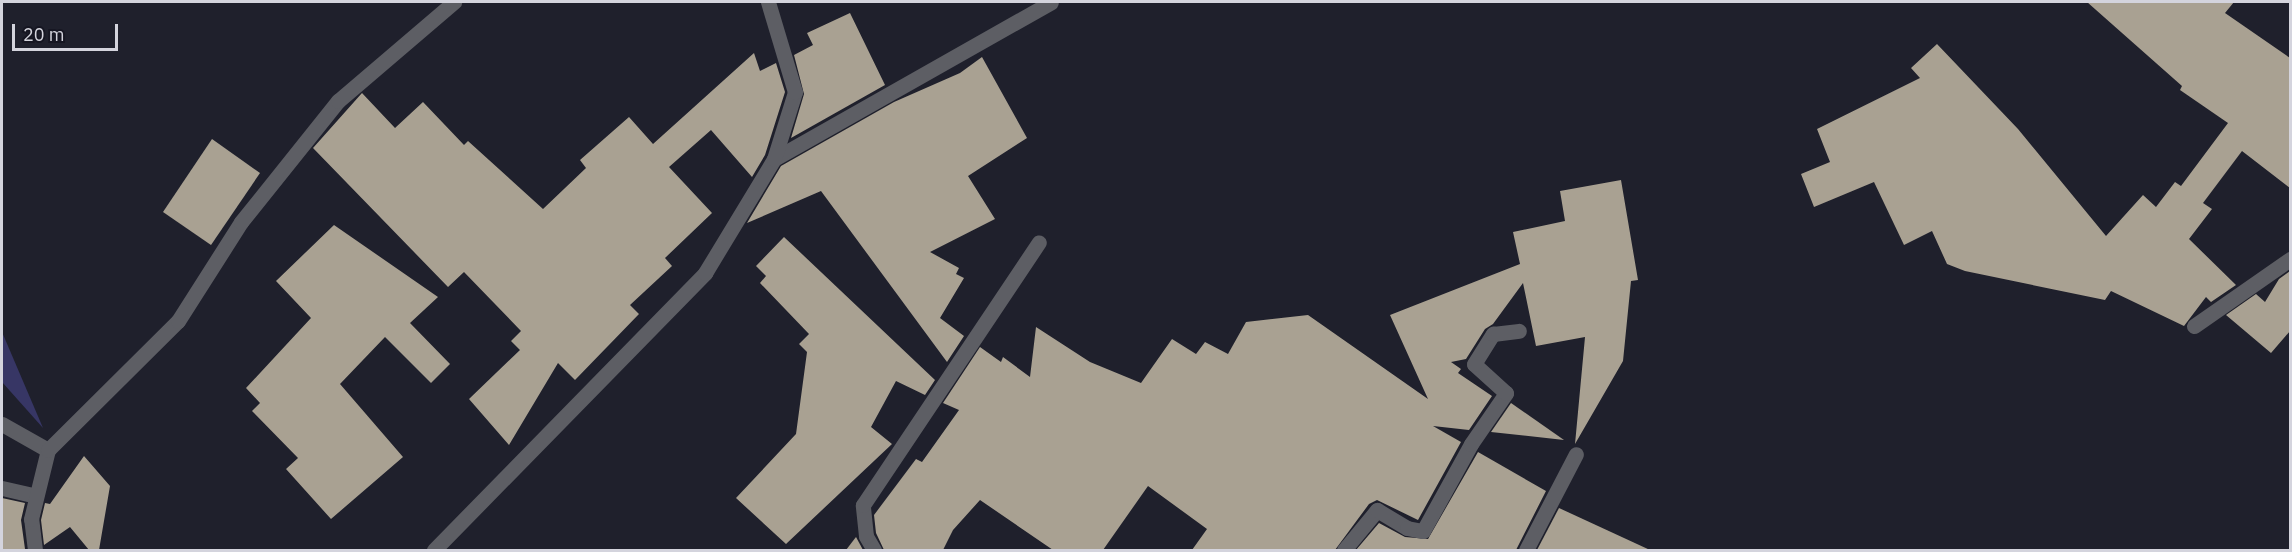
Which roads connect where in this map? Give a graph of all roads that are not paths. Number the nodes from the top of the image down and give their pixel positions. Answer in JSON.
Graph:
{"nodes":[{"id":1,"x":454,"y":2,"type":"edge"},
{"id":2,"x":768,"y":2,"type":"edge"},
{"id":3,"x":1051,"y":2,"type":"edge"},
{"id":4,"x":774,"y":159,"type":"junction"},
{"id":5,"x":1039,"y":242,"type":"dead end"},
{"id":6,"x":2290,"y":259,"type":"edge"},
{"id":7,"x":2194,"y":326,"type":"dead end"},
{"id":8,"x":1518,"y":331,"type":"dead end"},
{"id":9,"x":2,"y":424,"type":"edge"},
{"id":10,"x":48,"y":450,"type":"junction"},
{"id":11,"x":1576,"y":454,"type":"dead end"},
{"id":12,"x":2,"y":488,"type":"edge"},
{"id":13,"x":36,"y":496,"type":"junction"},
{"id":14,"x":35,"y":550,"type":"edge"},
{"id":15,"x":434,"y":550,"type":"edge"},
{"id":16,"x":874,"y":550,"type":"edge"},
{"id":17,"x":1344,"y":550,"type":"edge"},
{"id":18,"x":1526,"y":550,"type":"edge"}],
"edges":[{"from":1,"to":10,"type":"street"},
{"from":2,"to":4,"type":"street"},
{"from":3,"to":4,"type":"street"},
{"from":4,"to":15,"type":"street"},
{"from":5,"to":16,"type":"street"},
{"from":6,"to":7,"type":"street"},
{"from":8,"to":17,"type":"street"},
{"from":9,"to":10,"type":"street"},
{"from":10,"to":13,"type":"street"},
{"from":11,"to":18,"type":"street"},
{"from":12,"to":13,"type":"street"},
{"from":13,"to":14,"type":"street"}]}
